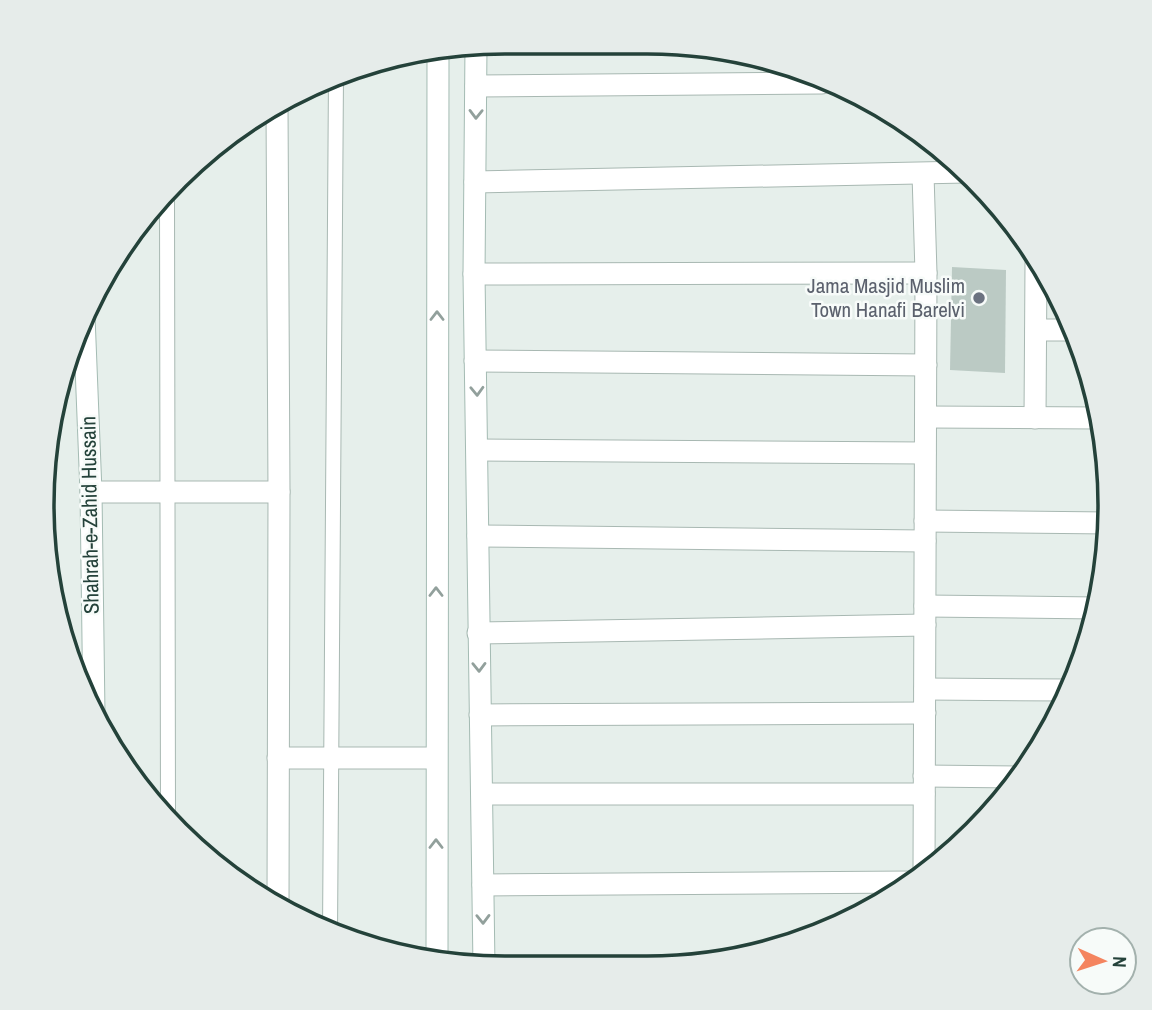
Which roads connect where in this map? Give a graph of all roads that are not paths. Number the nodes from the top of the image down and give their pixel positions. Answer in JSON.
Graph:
{"nodes":[{"id":1,"x":476,"y":55,"type":"edge"},
{"id":2,"x":438,"y":59,"type":"edge"},
{"id":3,"x":805,"y":83,"type":"edge"},
{"id":4,"x":476,"y":86,"type":"junction"},
{"id":5,"x":336,"y":88,"type":"edge"},
{"id":6,"x":278,"y":116,"type":"edge"},
{"id":7,"x":951,"y":173,"type":"edge"},
{"id":8,"x":923,"y":174,"type":"junction"},
{"id":9,"x":475,"y":182,"type":"junction"},
{"id":10,"x":167,"y":207,"type":"edge"},
{"id":11,"x":926,"y":273,"type":"junction"},
{"id":12,"x":474,"y":274,"type":"junction"},
{"id":13,"x":1036,"y":278,"type":"edge"},
{"id":14,"x":1036,"y":330,"type":"junction"},
{"id":15,"x":1062,"y":330,"type":"edge"},
{"id":16,"x":85,"y":343,"type":"edge"},
{"id":17,"x":475,"y":361,"type":"junction"},
{"id":18,"x":926,"y":365,"type":"junction"},
{"id":19,"x":926,"y":417,"type":"junction"},
{"id":20,"x":1035,"y":418,"type":"junction"},
{"id":21,"x":1089,"y":418,"type":"edge"},
{"id":22,"x":479,"y":450,"type":"junction"},
{"id":23,"x":925,"y":453,"type":"junction"},
{"id":24,"x":91,"y":492,"type":"junction"},
{"id":25,"x":279,"y":492,"type":"junction"},
{"id":26,"x":166,"y":494,"type":"junction"},
{"id":27,"x":1097,"y":524,"type":"edge"},
{"id":28,"x":925,"y":531,"type":"junction"},
{"id":29,"x":478,"y":536,"type":"junction"},
{"id":30,"x":1085,"y":608,"type":"edge"},
{"id":31,"x":925,"y":615,"type":"junction"},
{"id":32,"x":478,"y":633,"type":"junction"},
{"id":33,"x":94,"y":687,"type":"edge"},
{"id":34,"x":925,"y":690,"type":"junction"},
{"id":35,"x":1057,"y":690,"type":"edge"},
{"id":36,"x":925,"y":713,"type":"junction"},
{"id":37,"x":480,"y":715,"type":"junction"},
{"id":38,"x":278,"y":758,"type":"junction"},
{"id":39,"x":332,"y":758,"type":"junction"},
{"id":40,"x":436,"y":758,"type":"junction"},
{"id":41,"x":1006,"y":778,"type":"edge"},
{"id":42,"x":924,"y":785,"type":"junction"},
{"id":43,"x":483,"y":794,"type":"junction"},
{"id":44,"x":169,"y":805,"type":"edge"},
{"id":45,"x":928,"y":857,"type":"edge"},
{"id":46,"x":894,"y":882,"type":"edge"},
{"id":47,"x":482,"y":884,"type":"junction"},
{"id":48,"x":278,"y":894,"type":"edge"},
{"id":49,"x":330,"y":920,"type":"edge"},
{"id":50,"x":437,"y":950,"type":"edge"},
{"id":51,"x":484,"y":955,"type":"edge"}],
"edges":[{"from":1,"to":4,"type":"street"},
{"from":40,"to":2,"type":"street","one_way":true},
{"from":3,"to":4,"type":"street"},
{"from":4,"to":9,"type":"street","one_way":true},
{"from":5,"to":39,"type":"lane"},
{"from":6,"to":25,"type":"street"},
{"from":7,"to":8,"type":"street"},
{"from":8,"to":9,"type":"street"},
{"from":8,"to":11,"type":"street"},
{"from":9,"to":12,"type":"street"},
{"from":10,"to":26,"type":"lane"},
{"from":11,"to":12,"type":"street"},
{"from":11,"to":18,"type":"street"},
{"from":12,"to":17,"type":"street"},
{"from":13,"to":14,"type":"street"},
{"from":14,"to":15,"type":"street"},
{"from":14,"to":20,"type":"street"},
{"from":16,"to":24,"type":"street","name":"Shahrah-e-Zahid Hussain"},
{"from":17,"to":18,"type":"street"},
{"from":17,"to":22,"type":"street","one_way":true},
{"from":18,"to":19,"type":"street"},
{"from":19,"to":20,"type":"street"},
{"from":19,"to":23,"type":"street"},
{"from":20,"to":21,"type":"street"},
{"from":22,"to":23,"type":"street"},
{"from":22,"to":29,"type":"street"},
{"from":23,"to":28,"type":"street"},
{"from":24,"to":26,"type":"street"},
{"from":24,"to":33,"type":"street","name":"Shahrah-e-Zahid Hussain"},
{"from":25,"to":26,"type":"street"},
{"from":25,"to":38,"type":"street"},
{"from":26,"to":44,"type":"lane"},
{"from":27,"to":28,"type":"street"},
{"from":28,"to":29,"type":"street"},
{"from":28,"to":31,"type":"street"},
{"from":29,"to":32,"type":"street"},
{"from":30,"to":31,"type":"street"},
{"from":31,"to":32,"type":"street"},
{"from":31,"to":34,"type":"street"},
{"from":32,"to":37,"type":"street","one_way":true},
{"from":34,"to":35,"type":"street"},
{"from":34,"to":36,"type":"street"},
{"from":36,"to":37,"type":"street"},
{"from":36,"to":42,"type":"street"},
{"from":37,"to":43,"type":"street"},
{"from":38,"to":39,"type":"street"},
{"from":38,"to":48,"type":"street"},
{"from":39,"to":40,"type":"street"},
{"from":39,"to":49,"type":"lane"},
{"from":50,"to":40,"type":"street","one_way":true},
{"from":41,"to":42,"type":"street"},
{"from":42,"to":43,"type":"street"},
{"from":42,"to":45,"type":"street"},
{"from":43,"to":47,"type":"street"},
{"from":46,"to":47,"type":"street"},
{"from":47,"to":51,"type":"street","one_way":true}]}
